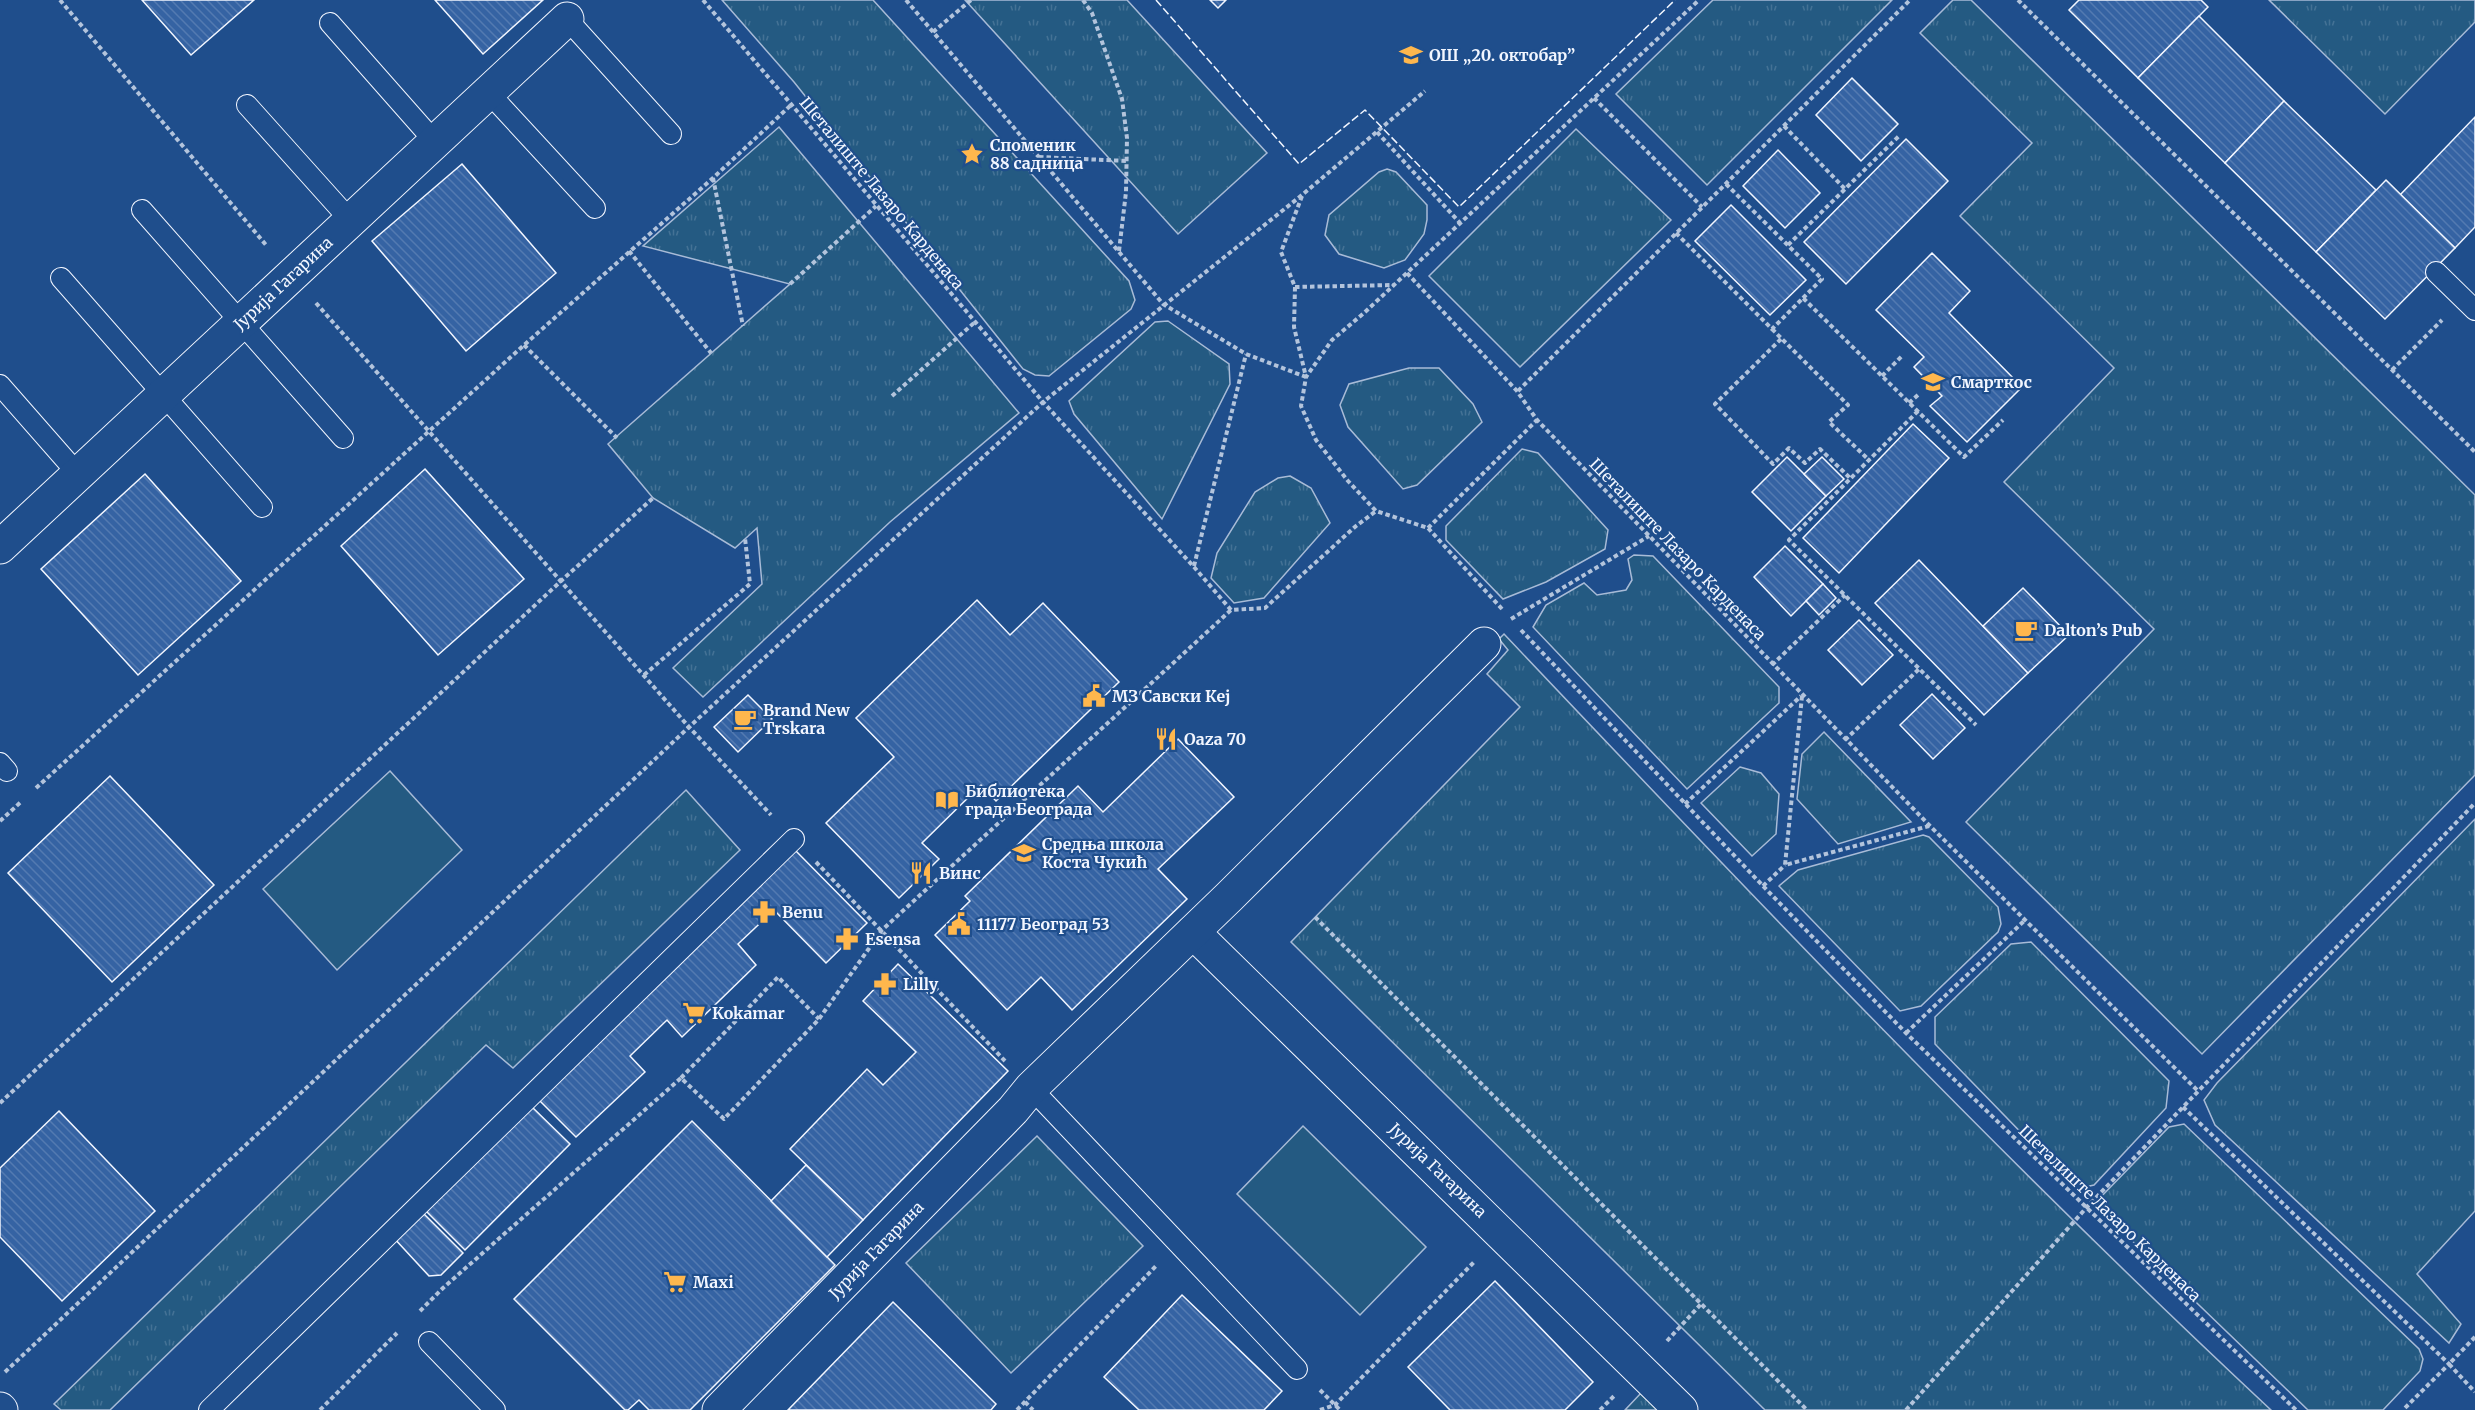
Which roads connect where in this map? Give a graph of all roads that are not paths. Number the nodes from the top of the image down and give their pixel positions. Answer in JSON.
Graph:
{"nodes":[{"id":1,"x":567,"y":19,"type":"joint"},
{"id":2,"x":330,"y":22,"type":"dead end"},
{"id":3,"x":488,"y":92,"type":"junction"},
{"id":4,"x":247,"y":105,"type":"dead end"},
{"id":5,"x":671,"y":134,"type":"dead end"},
{"id":6,"x":435,"y":142,"type":"junction"},
{"id":7,"x":595,"y":208,"type":"dead end"},
{"id":8,"x":142,"y":210,"type":"dead end"},
{"id":9,"x":351,"y":221,"type":"junction"},
{"id":10,"x":2436,"y":272,"type":"dead end"},
{"id":11,"x":61,"y":278,"type":"dead end"},
{"id":12,"x":2469,"y":304,"type":"edge"},
{"id":13,"x":241,"y":322,"type":"junction"},
{"id":14,"x":0,"y":386,"type":"edge"},
{"id":15,"x":164,"y":395,"type":"junction"},
{"id":16,"x":343,"y":438,"type":"dead end"},
{"id":17,"x":78,"y":474,"type":"junction"},
{"id":18,"x":262,"y":507,"type":"dead end"},
{"id":19,"x":0,"y":546,"type":"edge"},
{"id":20,"x":1484,"y":644,"type":"dead end"},
{"id":21,"x":794,"y":839,"type":"road end"},
{"id":22,"x":1192,"y":932,"type":"junction"},
{"id":23,"x":1031,"y":1088,"type":"junction"},
{"id":24,"x":429,"y":1342,"type":"dead end"},
{"id":25,"x":1297,"y":1369,"type":"dead end"},
{"id":26,"x":209,"y":1410,"type":"edge"},
{"id":27,"x":495,"y":1410,"type":"edge"},
{"id":28,"x":719,"y":1410,"type":"edge"},
{"id":29,"x":1681,"y":1410,"type":"edge"}],
"edges":[{"from":1,"to":3,"type":"street","name":"Јурија Гагарина"},
{"from":1,"to":5,"type":"lane"},
{"from":2,"to":6,"type":"lane"},
{"from":3,"to":6,"type":"street","name":"Јурија Гагарина"},
{"from":3,"to":7,"type":"lane"},
{"from":4,"to":9,"type":"lane"},
{"from":6,"to":9,"type":"street","name":"Јурија Гагарина"},
{"from":8,"to":13,"type":"lane"},
{"from":9,"to":13,"type":"street","name":"Јурија Гагарина"},
{"from":10,"to":12,"type":"lane"},
{"from":11,"to":15,"type":"lane"},
{"from":13,"to":15,"type":"street","name":"Јурија Гагарина"},
{"from":13,"to":16,"type":"lane"},
{"from":14,"to":17,"type":"lane"},
{"from":15,"to":17,"type":"street","name":"Јурија Гагарина"},
{"from":15,"to":18,"type":"lane"},
{"from":17,"to":19,"type":"street","name":"Јурија Гагарина"},
{"from":20,"to":22,"type":"street","name":"Јурија Гагарина"},
{"from":21,"to":26,"type":"lane"},
{"from":22,"to":23,"type":"street","name":"Јурија Гагарина"},
{"from":22,"to":29,"type":"street","name":"Јурија Гагарина"},
{"from":23,"to":25,"type":"lane"},
{"from":23,"to":28,"type":"street","name":"Јурија Гагарина"},
{"from":24,"to":27,"type":"lane"}]}
